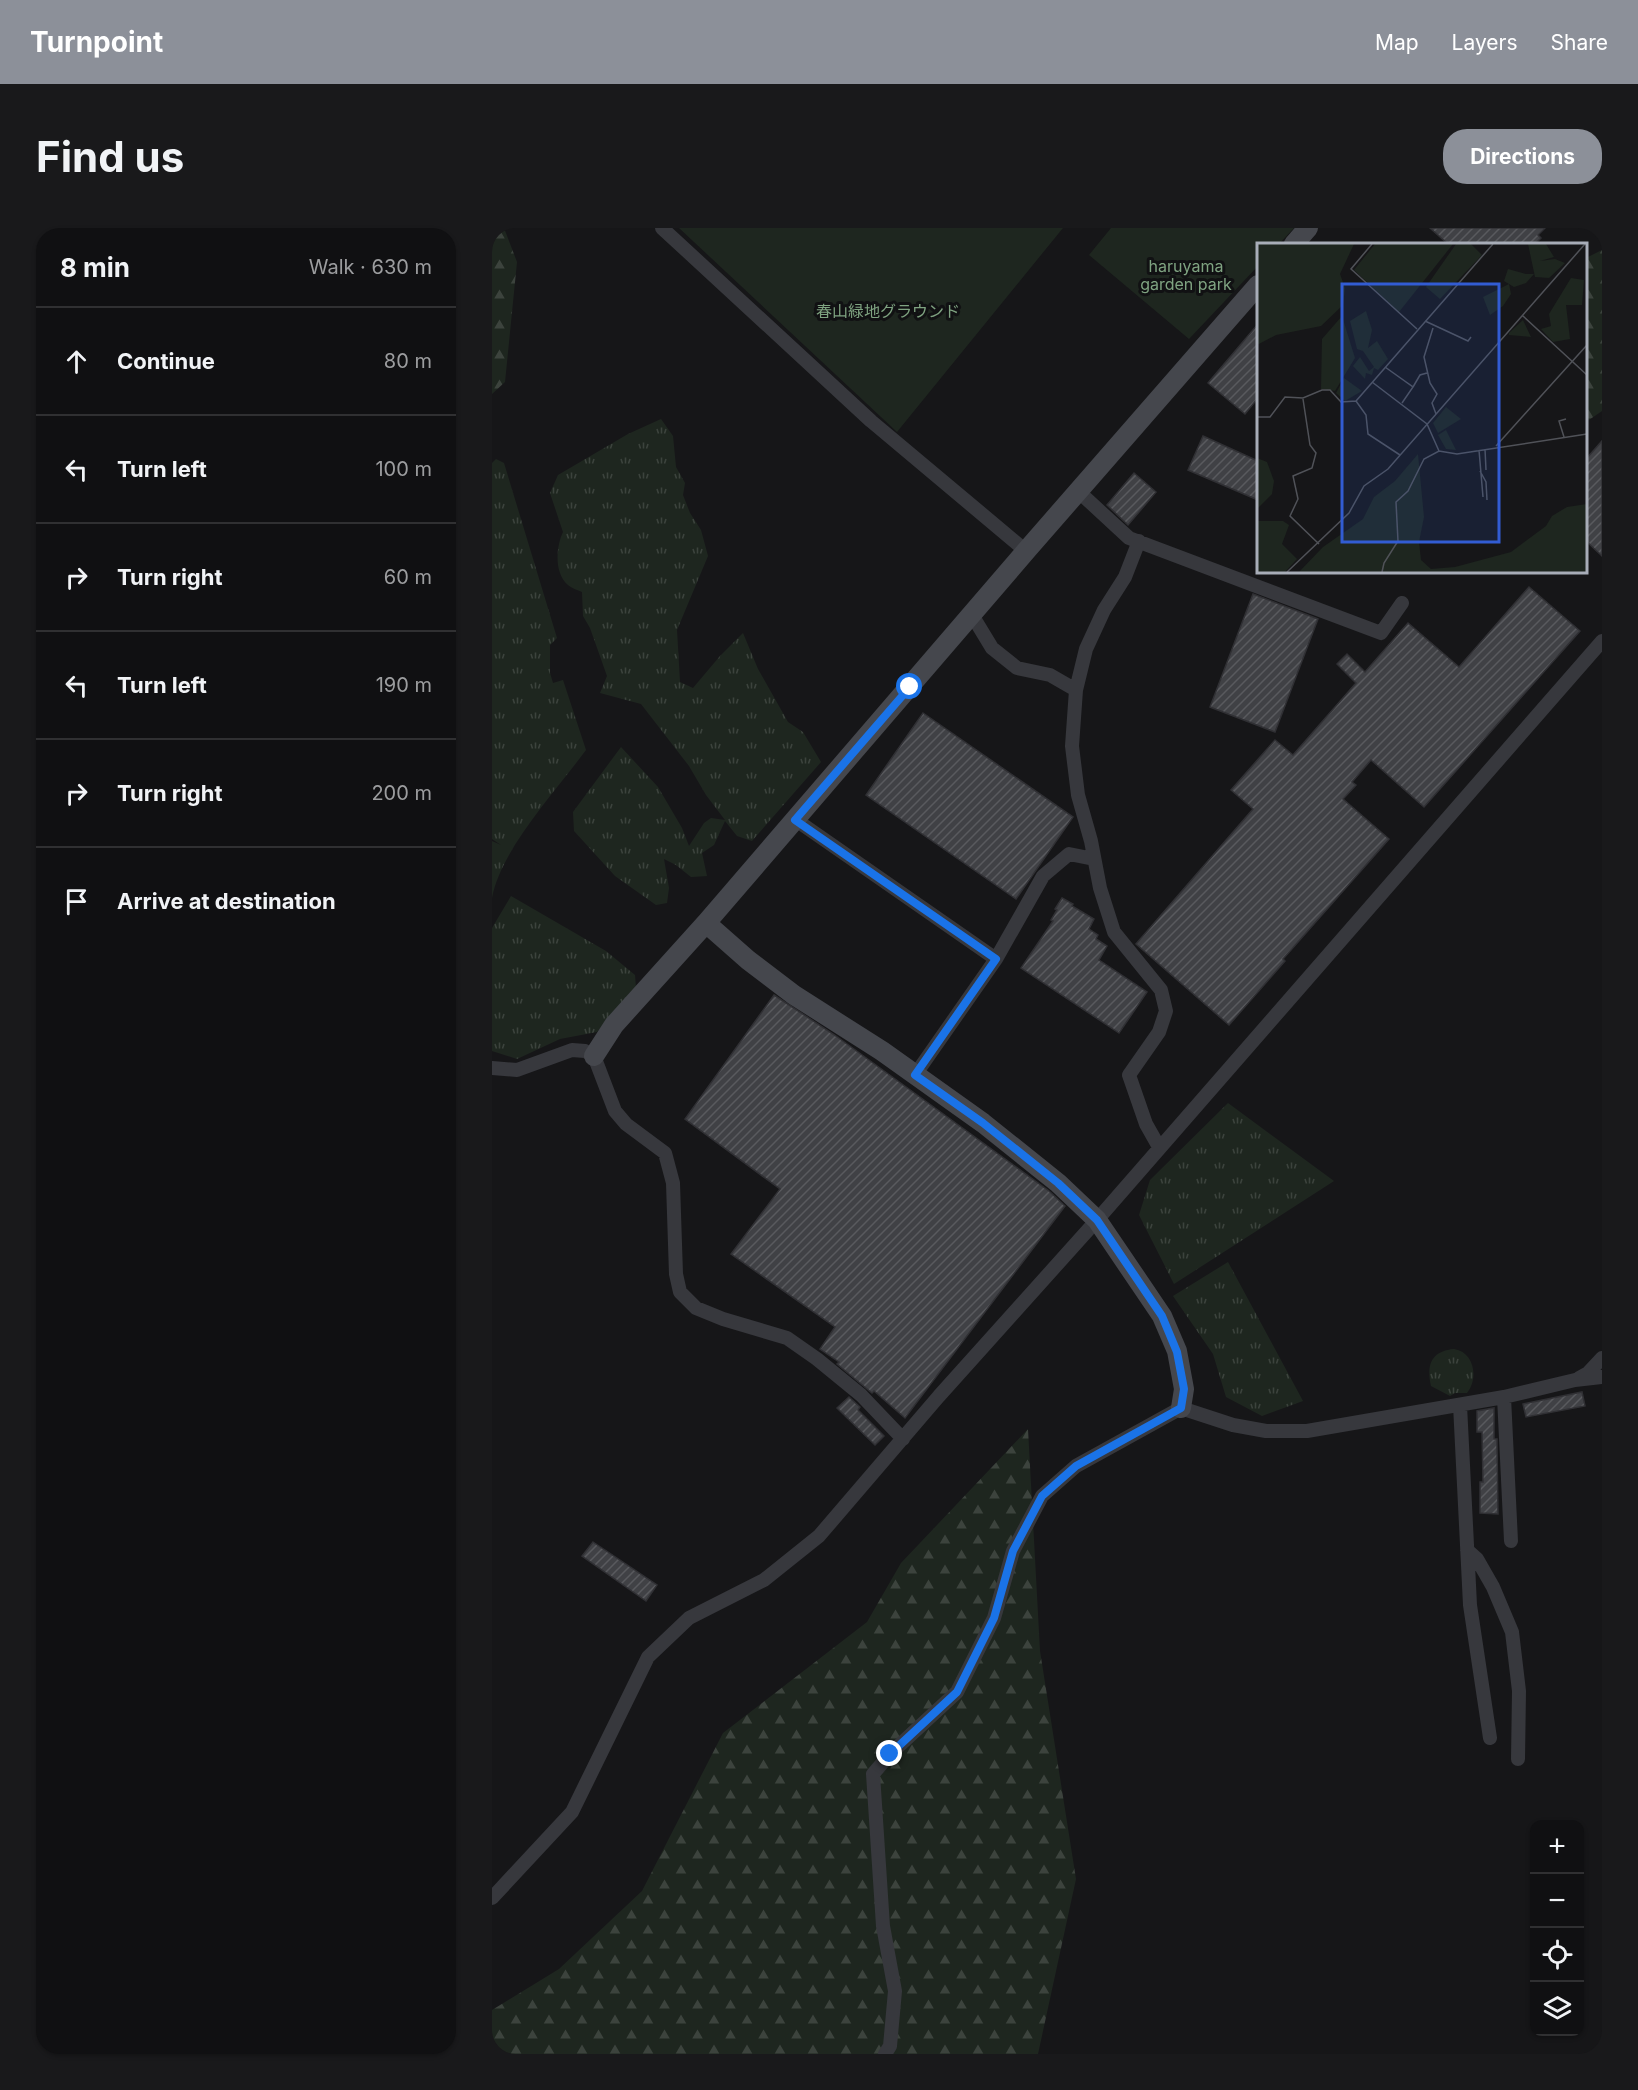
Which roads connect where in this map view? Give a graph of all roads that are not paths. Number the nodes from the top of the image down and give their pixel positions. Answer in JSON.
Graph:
{"nodes":[{"id":1,"x":662,"y":228,"type":"edge"},
{"id":2,"x":1308,"y":228,"type":"edge"},
{"id":3,"x":1295,"y":243,"type":"edge"},
{"id":4,"x":1257,"y":286,"type":"edge"},
{"id":5,"x":1078,"y":491,"type":"junction"},
{"id":6,"x":1139,"y":541,"type":"junction"},
{"id":7,"x":1026,"y":551,"type":"junction"},
{"id":8,"x":1402,"y":603,"type":"dead end"},
{"id":9,"x":972,"y":615,"type":"junction"},
{"id":10,"x":1602,"y":641,"type":"edge"},
{"id":11,"x":1076,"y":690,"type":"junction"},
{"id":12,"x":795,"y":820,"type":"junction"},
{"id":13,"x":1095,"y":859,"type":"junction"},
{"id":14,"x":706,"y":923,"type":"junction"},
{"id":15,"x":996,"y":959,"type":"junction"},
{"id":16,"x":594,"y":1056,"type":"junction"},
{"id":17,"x":492,"y":1068,"type":"edge"},
{"id":18,"x":915,"y":1075,"type":"junction"},
{"id":19,"x":1159,"y":1148,"type":"junction"},
{"id":20,"x":1097,"y":1220,"type":"junction"},
{"id":21,"x":1602,"y":1358,"type":"edge"},
{"id":22,"x":1602,"y":1377,"type":"edge"},
{"id":23,"x":1575,"y":1380,"type":"junction"},
{"id":24,"x":1504,"y":1397,"type":"junction"},
{"id":25,"x":1460,"y":1405,"type":"junction"},
{"id":26,"x":1181,"y":1408,"type":"junction"},
{"id":27,"x":903,"y":1438,"type":"junction"},
{"id":28,"x":1511,"y":1541,"type":"dead end"},
{"id":29,"x":1467,"y":1550,"type":"junction"},
{"id":30,"x":1490,"y":1738,"type":"dead end"},
{"id":31,"x":1518,"y":1759,"type":"dead end"},
{"id":32,"x":492,"y":1898,"type":"edge"},
{"id":33,"x":885,"y":2054,"type":"edge"}],
"edges":[{"from":1,"to":7,"type":"street"},
{"from":2,"to":3,"type":"street"},
{"from":4,"to":5,"type":"street"},
{"from":5,"to":6,"type":"street"},
{"from":5,"to":7,"type":"street"},
{"from":6,"to":8,"type":"street"},
{"from":6,"to":11,"type":"street"},
{"from":7,"to":9,"type":"street"},
{"from":9,"to":11,"type":"street"},
{"from":9,"to":12,"type":"street"},
{"from":10,"to":19,"type":"street"},
{"from":11,"to":13,"type":"street"},
{"from":12,"to":14,"type":"street"},
{"from":12,"to":15,"type":"street"},
{"from":13,"to":15,"type":"street"},
{"from":13,"to":19,"type":"street"},
{"from":14,"to":16,"type":"street"},
{"from":14,"to":18,"type":"street"},
{"from":15,"to":18,"type":"street"},
{"from":16,"to":17,"type":"street"},
{"from":16,"to":27,"type":"street"},
{"from":18,"to":20,"type":"street"},
{"from":19,"to":20,"type":"street"},
{"from":20,"to":26,"type":"street"},
{"from":20,"to":27,"type":"street"},
{"from":21,"to":23,"type":"street"},
{"from":22,"to":23,"type":"street"},
{"from":23,"to":24,"type":"street"},
{"from":24,"to":25,"type":"street"},
{"from":24,"to":28,"type":"street"},
{"from":25,"to":26,"type":"street"},
{"from":25,"to":29,"type":"street"},
{"from":26,"to":33,"type":"street"},
{"from":27,"to":32,"type":"street"},
{"from":29,"to":30,"type":"street"},
{"from":29,"to":31,"type":"street"}]}
